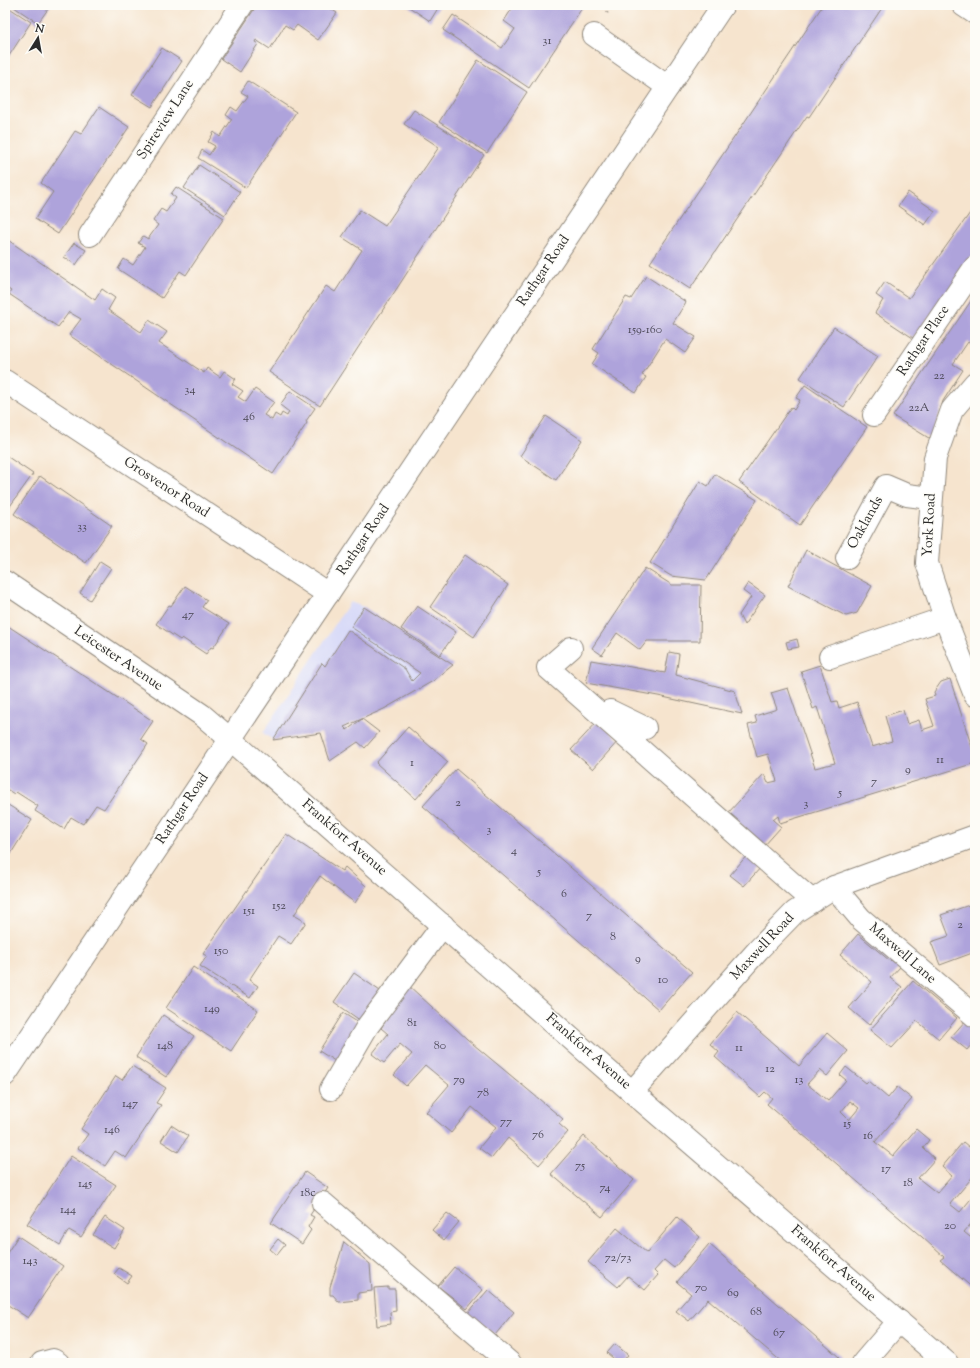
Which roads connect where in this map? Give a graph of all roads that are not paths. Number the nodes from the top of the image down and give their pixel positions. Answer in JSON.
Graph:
{"nodes":[{"id":1,"x":242,"y":5,"type":"edge"},
{"id":2,"x":723,"y":5,"type":"edge"},
{"id":3,"x":963,"y":5,"type":"edge"},
{"id":4,"x":975,"y":13,"type":"edge"},
{"id":5,"x":594,"y":35,"type":"dead end"},
{"id":6,"x":668,"y":86,"type":"junction"},
{"id":7,"x":90,"y":235,"type":"dead end"},
{"id":8,"x":975,"y":267,"type":"edge"},
{"id":9,"x":5,"y":381,"type":"edge"},
{"id":10,"x":975,"y":383,"type":"edge"},
{"id":11,"x":874,"y":415,"type":"dead end"},
{"id":12,"x":930,"y":498,"type":"junction"},
{"id":13,"x":846,"y":558,"type":"dead end"},
{"id":14,"x":5,"y":582,"type":"edge"},
{"id":15,"x":328,"y":594,"type":"junction"},
{"id":16,"x":945,"y":618,"type":"junction"},
{"id":17,"x":571,"y":648,"type":"dead end"},
{"id":18,"x":830,"y":657,"type":"dead end"},
{"id":19,"x":975,"y":695,"type":"edge"},
{"id":20,"x":584,"y":698,"type":"junction"},
{"id":21,"x":645,"y":728,"type":"dead end"},
{"id":22,"x":230,"y":739,"type":"junction"},
{"id":23,"x":975,"y":836,"type":"edge"},
{"id":24,"x":834,"y":887,"type":"junction"},
{"id":25,"x":812,"y":901,"type":"junction"},
{"id":26,"x":443,"y":924,"type":"junction"},
{"id":27,"x":975,"y":1016,"type":"edge"},
{"id":28,"x":5,"y":1075,"type":"edge"},
{"id":29,"x":331,"y":1089,"type":"dead end"},
{"id":30,"x":632,"y":1092,"type":"junction"},
{"id":31,"x":323,"y":1203,"type":"dead end"},
{"id":32,"x":899,"y":1321,"type":"junction"},
{"id":33,"x":42,"y":1363,"type":"edge"},
{"id":34,"x":58,"y":1363,"type":"edge"},
{"id":35,"x":510,"y":1363,"type":"edge"},
{"id":36,"x":863,"y":1363,"type":"edge"},
{"id":37,"x":947,"y":1363,"type":"edge"}],
"edges":[{"from":1,"to":7,"type":"street","name":"Spireview Lane"},
{"from":2,"to":6,"type":"street","name":"Rathgar Road"},
{"from":3,"to":4,"type":"street"},
{"from":5,"to":6,"type":"street"},
{"from":6,"to":15,"type":"street","name":"Rathgar Road"},
{"from":8,"to":11,"type":"street","name":"Rathgar Place"},
{"from":9,"to":15,"type":"street","name":"Grosvenor Road"},
{"from":10,"to":12,"type":"street","name":"York Road"},
{"from":12,"to":13,"type":"street","name":"Oaklands"},
{"from":12,"to":16,"type":"street","name":"York Road"},
{"from":14,"to":22,"type":"street","name":"Leicester Avenue"},
{"from":15,"to":22,"type":"street","name":"Rathgar Road"},
{"from":16,"to":18,"type":"street"},
{"from":16,"to":19,"type":"street","name":"York Road"},
{"from":17,"to":20,"type":"street"},
{"from":20,"to":21,"type":"street"},
{"from":20,"to":25,"type":"street"},
{"from":22,"to":26,"type":"street","name":"Frankfort Avenue"},
{"from":22,"to":28,"type":"street","name":"Rathgar Road"},
{"from":23,"to":24,"type":"street","name":"Maxwell Road"},
{"from":24,"to":25,"type":"street","name":"Maxwell Road"},
{"from":24,"to":27,"type":"street","name":"Maxwell Lane"},
{"from":25,"to":30,"type":"street","name":"Maxwell Road"},
{"from":26,"to":29,"type":"street"},
{"from":26,"to":30,"type":"street","name":"Frankfort Avenue"},
{"from":30,"to":32,"type":"street","name":"Frankfort Avenue"},
{"from":31,"to":35,"type":"street"},
{"from":32,"to":36,"type":"street"},
{"from":32,"to":37,"type":"street","name":"Frankfort Avenue"},
{"from":33,"to":34,"type":"street"}]}
